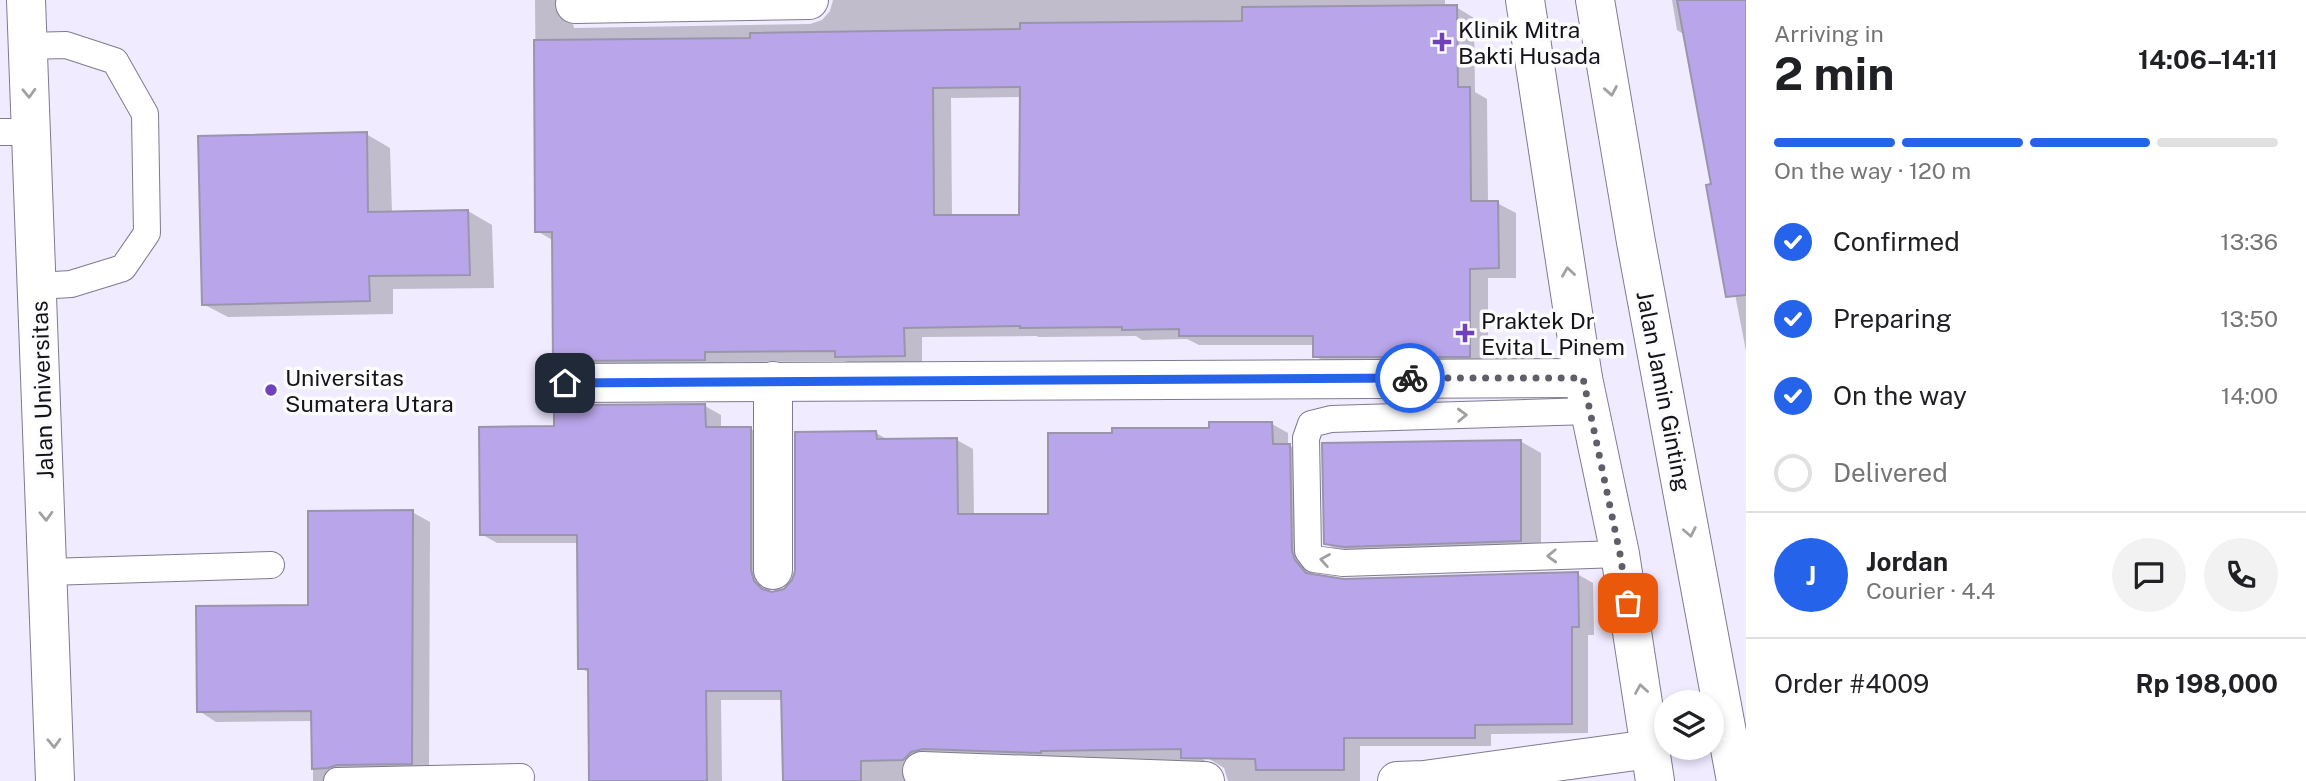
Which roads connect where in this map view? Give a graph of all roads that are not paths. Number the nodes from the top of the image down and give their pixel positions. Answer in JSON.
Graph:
{"nodes":[{"id":1,"x":26,"y":0,"type":"edge"},
{"id":2,"x":750,"y":0,"type":"edge"},
{"id":3,"x":809,"y":0,"type":"edge"},
{"id":4,"x":1525,"y":0,"type":"edge"},
{"id":5,"x":1595,"y":0,"type":"edge"},
{"id":6,"x":575,"y":4,"type":"dead end"},
{"id":7,"x":27,"y":46,"type":"junction"},
{"id":8,"x":15,"y":132,"type":"edge"},
{"id":9,"x":38,"y":286,"type":"junction"},
{"id":10,"x":773,"y":381,"type":"junction"},
{"id":11,"x":565,"y":383,"type":"dead end"},
{"id":12,"x":1586,"y":395,"type":"junction"},
{"id":13,"x":1620,"y":554,"type":"junction"},
{"id":14,"x":271,"y":565,"type":"dead end"},
{"id":15,"x":773,"y":570,"type":"dead end"},
{"id":16,"x":48,"y":572,"type":"junction"},
{"id":17,"x":1652,"y":765,"type":"edge"},
{"id":18,"x":922,"y":771,"type":"dead end"},
{"id":19,"x":521,"y":777,"type":"dead end"},
{"id":20,"x":55,"y":781,"type":"edge"},
{"id":21,"x":337,"y":781,"type":"edge"},
{"id":22,"x":1205,"y":781,"type":"edge"},
{"id":23,"x":1396,"y":781,"type":"edge"},
{"id":24,"x":1736,"y":781,"type":"edge"}],
"edges":[{"from":1,"to":7,"type":"street","name":"Jalan Universitas"},
{"from":2,"to":3,"type":"street"},
{"from":2,"to":6,"type":"street"},
{"from":12,"to":4,"type":"street","one_way":true},
{"from":5,"to":24,"type":"street","name":"Jalan Jamin Ginting","one_way":true},
{"from":7,"to":8,"type":"street","name":"Jalan Universitas","one_way":true},
{"from":7,"to":9,"type":"lane"},
{"from":8,"to":9,"type":"street","name":"Jalan Universitas"},
{"from":9,"to":16,"type":"street","name":"Jalan Universitas","one_way":true},
{"from":10,"to":11,"type":"street"},
{"from":10,"to":12,"type":"street"},
{"from":10,"to":15,"type":"street"},
{"from":12,"to":13,"type":"street"},
{"from":13,"to":12,"type":"lane","one_way":true},
{"from":17,"to":13,"type":"street","one_way":true},
{"from":14,"to":16,"type":"lane"},
{"from":16,"to":20,"type":"street","name":"Jalan Universitas","one_way":true},
{"from":17,"to":23,"type":"street"},
{"from":18,"to":22,"type":"street"},
{"from":19,"to":21,"type":"lane"}]}
